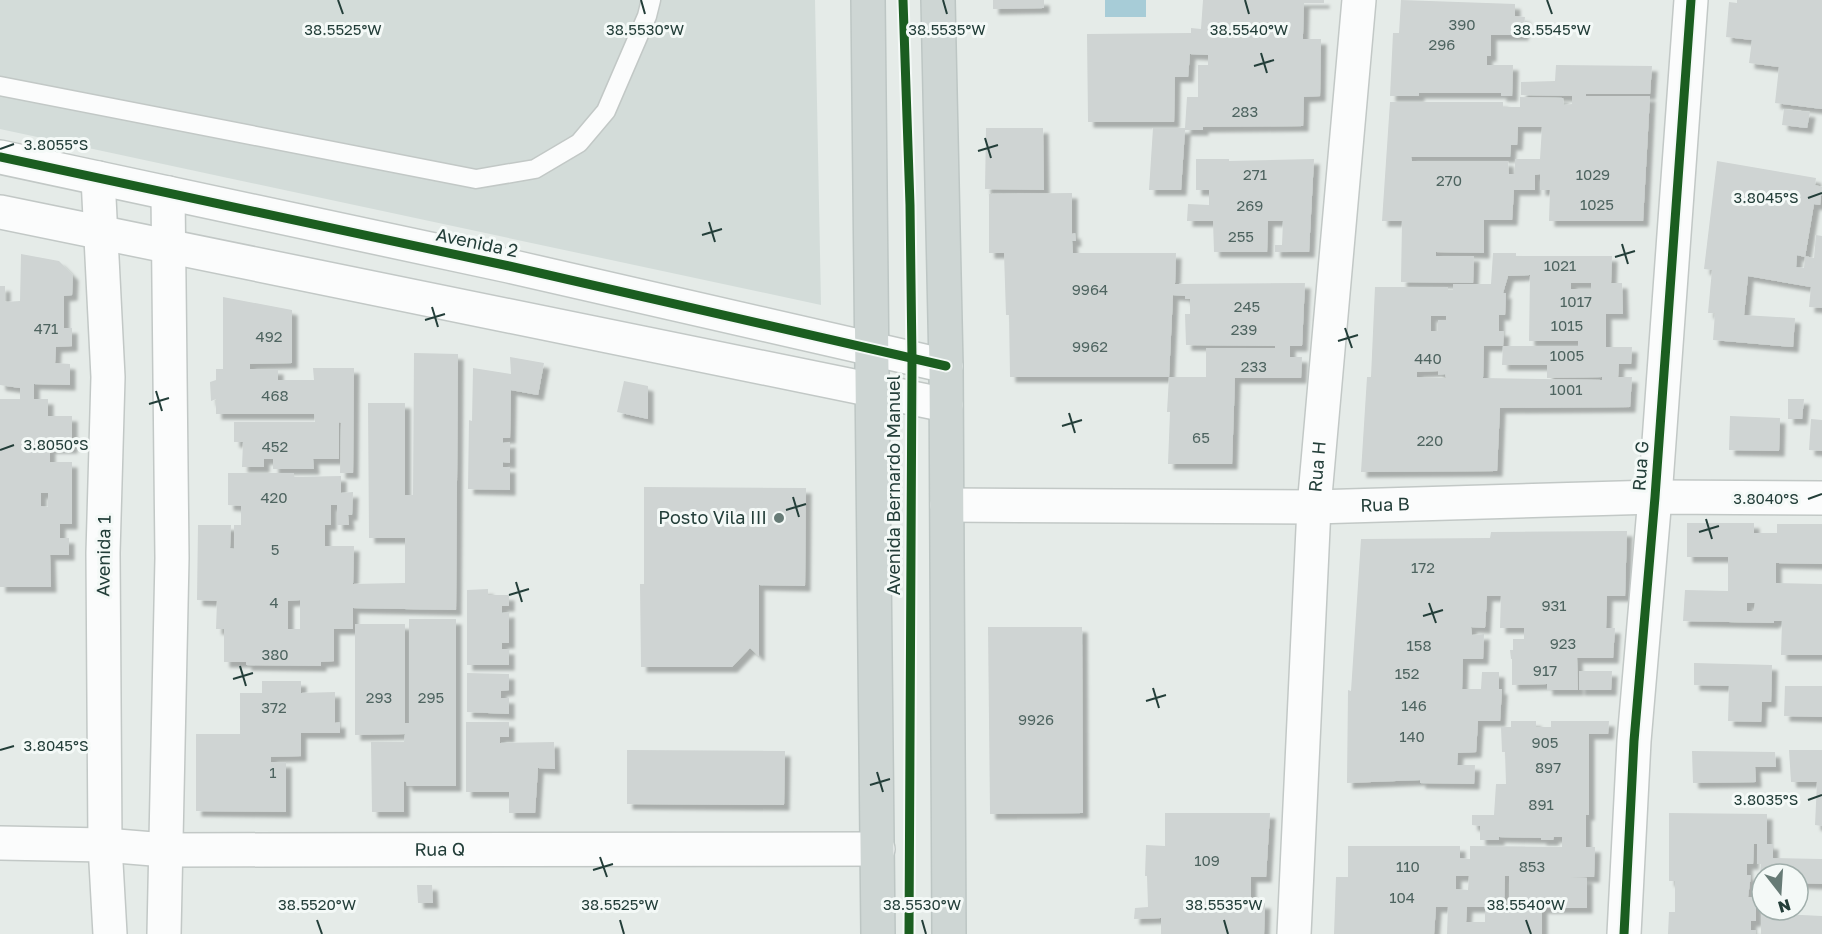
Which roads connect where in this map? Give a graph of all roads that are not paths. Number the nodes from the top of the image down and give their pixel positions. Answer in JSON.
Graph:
{"nodes":[{"id":1,"x":651,"y":0,"type":"edge"},
{"id":2,"x":868,"y":0,"type":"edge"},
{"id":3,"x":938,"y":0,"type":"edge"},
{"id":4,"x":1359,"y":0,"type":"edge"},
{"id":5,"x":1691,"y":0,"type":"edge"},
{"id":6,"x":0,"y":86,"type":"edge"},
{"id":7,"x":0,"y":157,"type":"edge"},
{"id":8,"x":98,"y":178,"type":"junction"},
{"id":9,"x":168,"y":193,"type":"junction"},
{"id":10,"x":0,"y":212,"type":"edge"},
{"id":11,"x":100,"y":234,"type":"junction"},
{"id":12,"x":170,"y":247,"type":"junction"},
{"id":13,"x":873,"y":350,"type":"junction"},
{"id":14,"x":946,"y":366,"type":"junction"},
{"id":15,"x":874,"y":390,"type":"junction"},
{"id":16,"x":946,"y":405,"type":"junction"},
{"id":17,"x":1655,"y":497,"type":"junction"},
{"id":18,"x":1822,"y":498,"type":"edge"},
{"id":19,"x":947,"y":505,"type":"junction"},
{"id":20,"x":1314,"y":507,"type":"junction"},
{"id":21,"x":0,"y":843,"type":"edge"},
{"id":22,"x":105,"y":845,"type":"junction"},
{"id":23,"x":878,"y":849,"type":"junction"},
{"id":24,"x":165,"y":850,"type":"junction"},
{"id":25,"x":110,"y":934,"type":"edge"},
{"id":26,"x":164,"y":934,"type":"edge"},
{"id":27,"x":878,"y":934,"type":"edge"},
{"id":28,"x":949,"y":934,"type":"edge"},
{"id":29,"x":1294,"y":934,"type":"edge"},
{"id":30,"x":1624,"y":934,"type":"edge"}],
"edges":[{"from":1,"to":6,"type":"lane"},
{"from":2,"to":13,"type":"main road","name":"Avenida Bernardo Manuel"},
{"from":3,"to":14,"type":"main road"},
{"from":4,"to":20,"type":"street","name":"Rua H"},
{"from":5,"to":17,"type":"street","name":"Rua G"},
{"from":7,"to":8,"type":"street","name":"Avenida 2"},
{"from":8,"to":9,"type":"street","name":"Avenida 2"},
{"from":8,"to":11,"type":"street","name":"Avenida 1"},
{"from":9,"to":12,"type":"street"},
{"from":9,"to":13,"type":"street","name":"Avenida 2"},
{"from":10,"to":11,"type":"street"},
{"from":11,"to":12,"type":"street"},
{"from":11,"to":22,"type":"street","name":"Avenida 1"},
{"from":12,"to":15,"type":"street"},
{"from":12,"to":24,"type":"street"},
{"from":13,"to":14,"type":"street","name":"Avenida 2"},
{"from":13,"to":15,"type":"main road","name":"Avenida Bernardo Manuel"},
{"from":14,"to":16,"type":"main road"},
{"from":15,"to":16,"type":"street"},
{"from":15,"to":23,"type":"main road","name":"Avenida Bernardo Manuel"},
{"from":16,"to":19,"type":"main road"},
{"from":17,"to":18,"type":"street","name":"Rua B"},
{"from":17,"to":20,"type":"street","name":"Rua B"},
{"from":17,"to":30,"type":"street","name":"Rua G"},
{"from":19,"to":20,"type":"street","name":"Rua B"},
{"from":19,"to":28,"type":"main road"},
{"from":20,"to":29,"type":"street","name":"Rua H"},
{"from":21,"to":22,"type":"street","name":"Rua Q"},
{"from":22,"to":24,"type":"street","name":"Rua Q"},
{"from":22,"to":25,"type":"street","name":"Avenida 1"},
{"from":23,"to":24,"type":"street","name":"Rua Q"},
{"from":23,"to":27,"type":"main road","name":"Avenida Bernardo Manuel"},
{"from":24,"to":26,"type":"street"}]}
